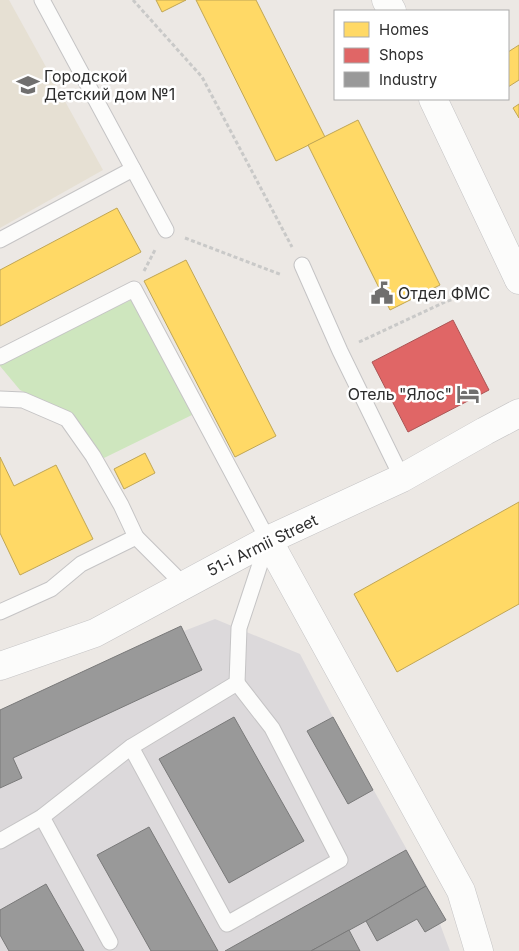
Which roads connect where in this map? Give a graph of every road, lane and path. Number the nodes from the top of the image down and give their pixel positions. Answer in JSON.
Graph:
{"nodes":[{"id":1,"x":42,"y":0,"type":"edge"},
{"id":2,"x":133,"y":0,"type":"edge"},
{"id":3,"x":433,"y":100,"type":"edge"},
{"id":4,"x":133,"y":169,"type":"junction"},
{"id":5,"x":166,"y":230,"type":"junction"},
{"id":6,"x":0,"y":240,"type":"edge"},
{"id":7,"x":302,"y":265,"type":"joint"},
{"id":8,"x":519,"y":278,"type":"edge"},
{"id":9,"x":311,"y":286,"type":"junction"},
{"id":10,"x":134,"y":289,"type":"junction"},
{"id":11,"x":340,"y":351,"type":"junction"},
{"id":12,"x":0,"y":357,"type":"edge"},
{"id":13,"x":0,"y":399,"type":"edge"},
{"id":14,"x":519,"y":414,"type":"edge"},
{"id":15,"x":402,"y":478,"type":"junction"},
{"id":16,"x":136,"y":537,"type":"junction"},
{"id":17,"x":268,"y":540,"type":"junction"},
{"id":18,"x":183,"y":584,"type":"junction"},
{"id":19,"x":0,"y":612,"type":"edge"},
{"id":20,"x":0,"y":666,"type":"edge"},
{"id":21,"x":237,"y":682,"type":"junction"},
{"id":22,"x":131,"y":746,"type":"junction"},
{"id":23,"x":42,"y":817,"type":"junction"},
{"id":24,"x":0,"y":841,"type":"edge"},
{"id":25,"x":110,"y":942,"type":"dead end"},
{"id":26,"x":479,"y":951,"type":"edge"}],
"edges":[{"from":1,"to":4,"type":"lane"},
{"from":2,"to":7,"type":"path"},
{"from":3,"to":8,"type":"street"},
{"from":4,"to":5,"type":"lane"},
{"from":4,"to":6,"type":"lane"},
{"from":5,"to":9,"type":"path"},
{"from":5,"to":10,"type":"path"},
{"from":7,"to":9,"type":"lane"},
{"from":8,"to":11,"type":"path"},
{"from":9,"to":11,"type":"lane"},
{"from":10,"to":12,"type":"lane"},
{"from":10,"to":17,"type":"lane"},
{"from":11,"to":15,"type":"lane"},
{"from":13,"to":16,"type":"lane"},
{"from":14,"to":15,"type":"street","name":"51-i Armii Street"},
{"from":15,"to":17,"type":"street","name":"51-i Armii Street"},
{"from":16,"to":18,"type":"lane"},
{"from":16,"to":19,"type":"lane"},
{"from":17,"to":18,"type":"street","name":"51-i Armii Street"},
{"from":17,"to":21,"type":"lane"},
{"from":17,"to":26,"type":"street"},
{"from":18,"to":20,"type":"street","name":"51-i Armii Street"},
{"from":21,"to":22,"type":"lane"},
{"from":21,"to":22,"type":"lane"},
{"from":22,"to":23,"type":"lane"},
{"from":23,"to":24,"type":"lane"},
{"from":23,"to":25,"type":"lane"}]}
